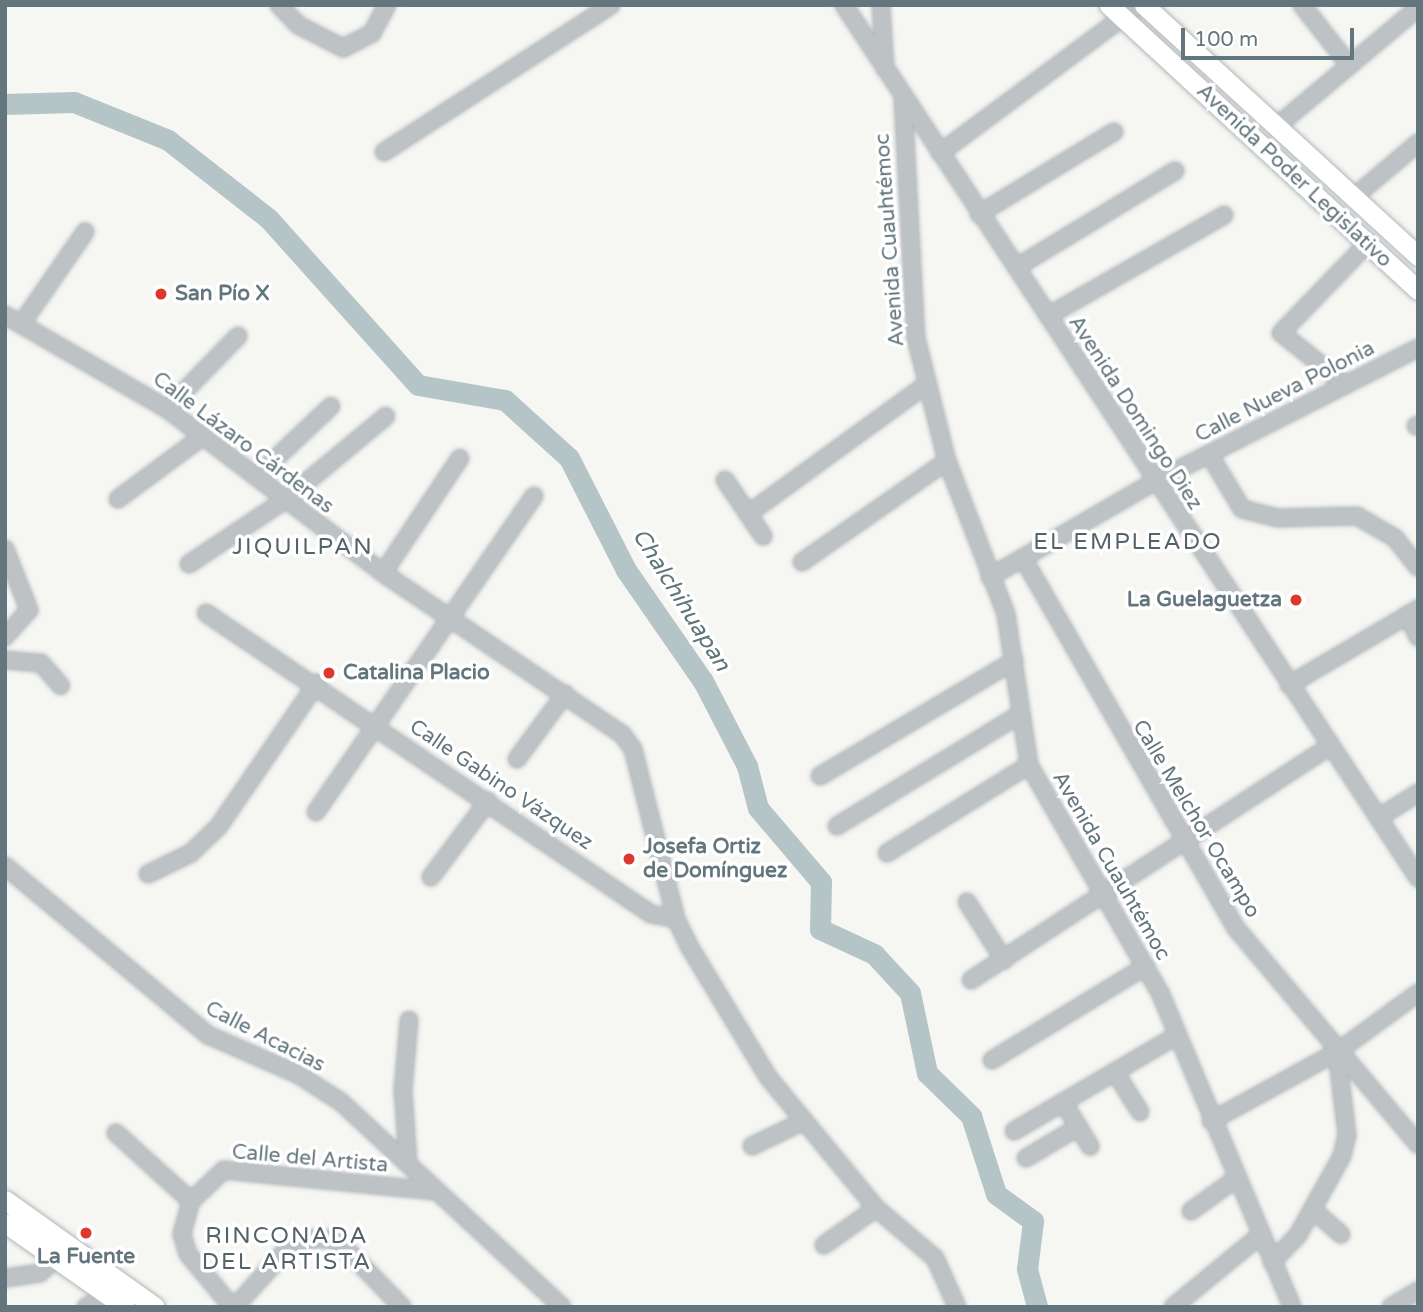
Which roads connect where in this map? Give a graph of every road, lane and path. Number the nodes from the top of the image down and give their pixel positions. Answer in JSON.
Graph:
{"nodes":[{"id":1,"x":279,"y":5,"type":"edge"},
{"id":2,"x":387,"y":5,"type":"edge"},
{"id":3,"x":611,"y":5,"type":"edge"},
{"id":4,"x":844,"y":5,"type":"edge"},
{"id":5,"x":881,"y":5,"type":"edge"},
{"id":6,"x":1144,"y":5,"type":"edge"},
{"id":7,"x":1301,"y":5,"type":"edge"},
{"id":8,"x":1418,"y":8,"type":"edge"},
{"id":9,"x":1124,"y":9,"type":"edge"},
{"id":10,"x":1349,"y":65,"type":"junction"},
{"id":11,"x":886,"y":69,"type":"junction"},
{"id":12,"x":903,"y":100,"type":"junction"},
{"id":13,"x":1276,"y":127,"type":"junction"},
{"id":14,"x":1114,"y":132,"type":"dead end"},
{"id":15,"x":1418,"y":143,"type":"edge"},
{"id":16,"x":384,"y":152,"type":"dead end"},
{"id":17,"x":940,"y":153,"type":"junction"},
{"id":18,"x":1175,"y":171,"type":"dead end"},
{"id":19,"x":1354,"y":197,"type":"junction"},
{"id":20,"x":979,"y":214,"type":"junction"},
{"id":21,"x":1224,"y":215,"type":"dead end"},
{"id":22,"x":85,"y":232,"type":"dead end"},
{"id":23,"x":1367,"y":244,"type":"junction"},
{"id":24,"x":1418,"y":256,"type":"edge"},
{"id":25,"x":1017,"y":267,"type":"junction"},
{"id":26,"x":1418,"y":290,"type":"edge"},
{"id":27,"x":5,"y":315,"type":"edge"},
{"id":28,"x":1048,"y":316,"type":"junction"},
{"id":29,"x":22,"y":323,"type":"junction"},
{"id":30,"x":238,"y":336,"type":"dead end"},
{"id":31,"x":1418,"y":348,"type":"edge"},
{"id":32,"x":927,"y":384,"type":"junction"},
{"id":33,"x":1346,"y":385,"type":"junction"},
{"id":34,"x":331,"y":406,"type":"dead end"},
{"id":35,"x":167,"y":409,"type":"junction"},
{"id":36,"x":386,"y":416,"type":"dead end"},
{"id":37,"x":203,"y":436,"type":"junction"},
{"id":38,"x":1209,"y":454,"type":"junction"},
{"id":39,"x":460,"y":458,"type":"dead end"},
{"id":40,"x":947,"y":461,"type":"junction"},
{"id":41,"x":256,"y":477,"type":"junction"},
{"id":42,"x":725,"y":480,"type":"dead end"},
{"id":43,"x":1154,"y":482,"type":"junction"},
{"id":44,"x":534,"y":496,"type":"dead end"},
{"id":45,"x":118,"y":499,"type":"dead end"},
{"id":46,"x":285,"y":500,"type":"junction"},
{"id":47,"x":748,"y":514,"type":"junction"},
{"id":48,"x":763,"y":536,"type":"dead end"},
{"id":49,"x":5,"y":549,"type":"edge"},
{"id":50,"x":1023,"y":558,"type":"junction"},
{"id":51,"x":802,"y":562,"type":"dead end"},
{"id":52,"x":189,"y":564,"type":"dead end"},
{"id":53,"x":1418,"y":567,"type":"edge"},
{"id":54,"x":383,"y":573,"type":"junction"},
{"id":55,"x":990,"y":577,"type":"junction"},
{"id":56,"x":1412,"y":612,"type":"edge"},
{"id":57,"x":206,"y":613,"type":"dead end"},
{"id":58,"x":449,"y":617,"type":"junction"},
{"id":59,"x":1418,"y":637,"type":"edge"},
{"id":60,"x":5,"y":638,"type":"edge"},
{"id":61,"x":5,"y":660,"type":"edge"},
{"id":62,"x":1014,"y":661,"type":"junction"},
{"id":63,"x":317,"y":683,"type":"junction"},
{"id":64,"x":61,"y":685,"type":"dead end"},
{"id":65,"x":1289,"y":685,"type":"junction"},
{"id":66,"x":565,"y":694,"type":"junction"},
{"id":67,"x":1019,"y":715,"type":"junction"},
{"id":68,"x":375,"y":725,"type":"junction"},
{"id":69,"x":1330,"y":746,"type":"junction"},
{"id":70,"x":517,"y":759,"type":"dead end"},
{"id":71,"x":1029,"y":765,"type":"junction"},
{"id":72,"x":820,"y":776,"type":"dead end"},
{"id":73,"x":1418,"y":793,"type":"edge"},
{"id":74,"x":488,"y":801,"type":"junction"},
{"id":75,"x":316,"y":812,"type":"dead end"},
{"id":76,"x":1378,"y":818,"type":"junction"},
{"id":77,"x":837,"y":826,"type":"dead end"},
{"id":78,"x":1182,"y":845,"type":"junction"},
{"id":79,"x":887,"y":853,"type":"dead end"},
{"id":80,"x":5,"y":866,"type":"edge"},
{"id":81,"x":148,"y":874,"type":"dead end"},
{"id":82,"x":432,"y":877,"type":"dead end"},
{"id":83,"x":1418,"y":877,"type":"edge"},
{"id":84,"x":1104,"y":898,"type":"junction"},
{"id":85,"x":967,"y":902,"type":"dead end"},
{"id":86,"x":676,"y":919,"type":"junction"},
{"id":87,"x":1004,"y":960,"type":"junction"},
{"id":88,"x":1146,"y":966,"type":"junction"},
{"id":89,"x":971,"y":980,"type":"dead end"},
{"id":90,"x":1418,"y":993,"type":"edge"},
{"id":91,"x":410,"y":1020,"type":"dead end"},
{"id":92,"x":1176,"y":1036,"type":"junction"},
{"id":93,"x":1337,"y":1052,"type":"junction"},
{"id":94,"x":992,"y":1060,"type":"dead end"},
{"id":95,"x":1115,"y":1072,"type":"junction"},
{"id":96,"x":1063,"y":1102,"type":"junction"},
{"id":97,"x":1140,"y":1112,"type":"dead end"},
{"id":98,"x":804,"y":1121,"type":"junction"},
{"id":99,"x":1211,"y":1121,"type":"junction"},
{"id":100,"x":1078,"y":1127,"type":"junction"},
{"id":101,"x":1014,"y":1131,"type":"dead end"},
{"id":102,"x":116,"y":1133,"type":"dead end"},
{"id":103,"x":1418,"y":1144,"type":"edge"},
{"id":104,"x":752,"y":1146,"type":"dead end"},
{"id":105,"x":1090,"y":1146,"type":"dead end"},
{"id":106,"x":1026,"y":1157,"type":"dead end"},
{"id":107,"x":408,"y":1163,"type":"junction"},
{"id":108,"x":1237,"y":1178,"type":"junction"},
{"id":109,"x":435,"y":1191,"type":"junction"},
{"id":110,"x":5,"y":1200,"type":"edge"},
{"id":111,"x":191,"y":1201,"type":"junction"},
{"id":112,"x":876,"y":1208,"type":"junction"},
{"id":113,"x":1313,"y":1210,"type":"junction"},
{"id":114,"x":1191,"y":1211,"type":"dead end"},
{"id":115,"x":5,"y":1223,"type":"edge"},
{"id":116,"x":1262,"y":1234,"type":"junction"},
{"id":117,"x":1341,"y":1234,"type":"dead end"},
{"id":118,"x":824,"y":1245,"type":"dead end"},
{"id":119,"x":62,"y":1253,"type":"junction"},
{"id":120,"x":1272,"y":1262,"type":"junction"},
{"id":121,"x":5,"y":1278,"type":"edge"},
{"id":122,"x":108,"y":1296,"type":"junction"},
{"id":123,"x":1416,"y":1297,"type":"edge"},
{"id":124,"x":86,"y":1307,"type":"edge"},
{"id":125,"x":125,"y":1307,"type":"edge"},
{"id":126,"x":155,"y":1307,"type":"edge"},
{"id":127,"x":234,"y":1307,"type":"edge"},
{"id":128,"x":402,"y":1307,"type":"edge"},
{"id":129,"x":562,"y":1307,"type":"edge"},
{"id":130,"x":957,"y":1307,"type":"edge"},
{"id":131,"x":1173,"y":1307,"type":"edge"},
{"id":132,"x":1292,"y":1307,"type":"edge"},
{"id":133,"x":1391,"y":1307,"type":"edge"}],
"edges":[{"from":1,"to":2,"type":"street"},
{"from":3,"to":16,"type":"street"},
{"from":4,"to":11,"type":"street","name":"Avenida Domingo Diez"},
{"from":5,"to":11,"type":"street"},
{"from":6,"to":13,"type":"main road","name":"Avenida Poder Legislativo"},
{"from":7,"to":10,"type":"street"},
{"from":8,"to":10,"type":"street"},
{"from":9,"to":17,"type":"street"},
{"from":9,"to":23,"type":"main road","name":"Avenida Poder Legislativo"},
{"from":10,"to":13,"type":"street"},
{"from":11,"to":12,"type":"street","name":"Avenida Domingo Diez"},
{"from":12,"to":17,"type":"street","name":"Avenida Domingo Diez"},
{"from":12,"to":32,"type":"street","name":"Avenida Cuauhtémoc"},
{"from":13,"to":19,"type":"main road","name":"Avenida Poder Legislativo"},
{"from":14,"to":20,"type":"street"},
{"from":15,"to":19,"type":"street"},
{"from":17,"to":20,"type":"street","name":"Avenida Domingo Diez"},
{"from":18,"to":25,"type":"street"},
{"from":19,"to":24,"type":"main road","name":"Avenida Poder Legislativo"},
{"from":20,"to":25,"type":"street","name":"Avenida Domingo Diez"},
{"from":21,"to":28,"type":"street"},
{"from":22,"to":29,"type":"street"},
{"from":23,"to":26,"type":"main road","name":"Avenida Poder Legislativo"},
{"from":23,"to":33,"type":"street"},
{"from":25,"to":28,"type":"street","name":"Avenida Domingo Diez"},
{"from":27,"to":29,"type":"street","name":"Calle Lázaro Cárdenas"},
{"from":28,"to":43,"type":"street","name":"Avenida Domingo Diez"},
{"from":29,"to":35,"type":"street","name":"Calle Lázaro Cárdenas"},
{"from":30,"to":35,"type":"street"},
{"from":31,"to":33,"type":"street","name":"Calle Nueva Polonia"},
{"from":32,"to":40,"type":"street","name":"Avenida Cuauhtémoc"},
{"from":32,"to":47,"type":"street"},
{"from":33,"to":38,"type":"street","name":"Calle Nueva Polonia"},
{"from":34,"to":41,"type":"street"},
{"from":35,"to":37,"type":"street","name":"Calle Lázaro Cárdenas"},
{"from":36,"to":46,"type":"street"},
{"from":37,"to":41,"type":"street","name":"Calle Lázaro Cárdenas"},
{"from":37,"to":45,"type":"street"},
{"from":38,"to":43,"type":"street","name":"Calle Nueva Polonia"},
{"from":38,"to":53,"type":"street"},
{"from":39,"to":54,"type":"street"},
{"from":40,"to":51,"type":"street"},
{"from":40,"to":55,"type":"street","name":"Avenida Cuauhtémoc"},
{"from":41,"to":46,"type":"street","name":"Calle Lázaro Cárdenas"},
{"from":42,"to":47,"type":"street"},
{"from":43,"to":50,"type":"street","name":"Calle Nueva Polonia"},
{"from":43,"to":65,"type":"street","name":"Avenida Domingo Diez"},
{"from":44,"to":58,"type":"street"},
{"from":46,"to":52,"type":"street"},
{"from":46,"to":54,"type":"street","name":"Calle Lázaro Cárdenas"},
{"from":47,"to":48,"type":"street"},
{"from":49,"to":60,"type":"street"},
{"from":50,"to":55,"type":"street","name":"Calle Nueva Polonia"},
{"from":50,"to":78,"type":"street","name":"Calle Melchor Ocampo"},
{"from":54,"to":58,"type":"street","name":"Calle Lázaro Cárdenas"},
{"from":55,"to":62,"type":"street","name":"Avenida Cuauhtémoc"},
{"from":56,"to":59,"type":"street"},
{"from":56,"to":65,"type":"street"},
{"from":57,"to":63,"type":"street","name":"Calle Gabino Vázquez"},
{"from":58,"to":66,"type":"street","name":"Calle Lázaro Cárdenas"},
{"from":58,"to":68,"type":"street"},
{"from":61,"to":64,"type":"street"},
{"from":62,"to":67,"type":"street","name":"Avenida Cuauhtémoc"},
{"from":62,"to":72,"type":"street"},
{"from":63,"to":68,"type":"street","name":"Calle Gabino Vázquez"},
{"from":63,"to":81,"type":"street"},
{"from":65,"to":69,"type":"street","name":"Avenida Domingo Diez"},
{"from":66,"to":70,"type":"street"},
{"from":66,"to":86,"type":"street","name":"Calle Lázaro Cárdenas"},
{"from":67,"to":71,"type":"street","name":"Avenida Cuauhtémoc"},
{"from":67,"to":77,"type":"street"},
{"from":68,"to":74,"type":"street","name":"Calle Gabino Vázquez"},
{"from":68,"to":75,"type":"street"},
{"from":69,"to":76,"type":"street","name":"Avenida Domingo Diez"},
{"from":69,"to":78,"type":"street"},
{"from":71,"to":79,"type":"street"},
{"from":71,"to":84,"type":"street","name":"Avenida Cuauhtémoc"},
{"from":73,"to":76,"type":"street"},
{"from":74,"to":82,"type":"street"},
{"from":74,"to":86,"type":"street","name":"Calle Gabino Vázquez"},
{"from":76,"to":83,"type":"street","name":"Avenida Domingo Diez"},
{"from":78,"to":84,"type":"street"},
{"from":78,"to":93,"type":"street","name":"Calle Melchor Ocampo"},
{"from":80,"to":107,"type":"street","name":"Calle Acacias"},
{"from":84,"to":87,"type":"street"},
{"from":84,"to":88,"type":"street","name":"Avenida Cuauhtémoc"},
{"from":85,"to":87,"type":"street"},
{"from":86,"to":98,"type":"street","name":"Calle Lázaro Cárdenas"},
{"from":87,"to":89,"type":"street"},
{"from":88,"to":92,"type":"street","name":"Avenida Cuauhtémoc"},
{"from":88,"to":94,"type":"street"},
{"from":90,"to":93,"type":"street"},
{"from":91,"to":107,"type":"street"},
{"from":92,"to":95,"type":"street"},
{"from":92,"to":99,"type":"street","name":"Avenida Cuauhtémoc"},
{"from":93,"to":99,"type":"street"},
{"from":93,"to":103,"type":"street","name":"Calle Melchor Ocampo"},
{"from":93,"to":113,"type":"street"},
{"from":95,"to":96,"type":"street"},
{"from":95,"to":97,"type":"street"},
{"from":96,"to":100,"type":"street"},
{"from":96,"to":101,"type":"street"},
{"from":98,"to":104,"type":"street"},
{"from":98,"to":112,"type":"street","name":"Calle Lázaro Cárdenas"},
{"from":99,"to":108,"type":"street","name":"Avenida Cuauhtémoc"},
{"from":100,"to":105,"type":"street"},
{"from":100,"to":106,"type":"street"},
{"from":102,"to":111,"type":"street"},
{"from":107,"to":109,"type":"street","name":"Calle Acacias"},
{"from":108,"to":114,"type":"street"},
{"from":108,"to":116,"type":"street","name":"Avenida Cuauhtémoc"},
{"from":109,"to":111,"type":"street","name":"Calle del Artista"},
{"from":109,"to":129,"type":"street","name":"Calle Acacias"},
{"from":110,"to":119,"type":"main road"},
{"from":111,"to":127,"type":"street"},
{"from":112,"to":118,"type":"street"},
{"from":112,"to":130,"type":"street","name":"Calle Lázaro Cárdenas"},
{"from":113,"to":117,"type":"street"},
{"from":113,"to":120,"type":"street"},
{"from":115,"to":119,"type":"main road"},
{"from":116,"to":120,"type":"street","name":"Avenida Cuauhtémoc"},
{"from":116,"to":131,"type":"street"},
{"from":119,"to":121,"type":"street"},
{"from":119,"to":122,"type":"main road"},
{"from":119,"to":126,"type":"main road"},
{"from":120,"to":132,"type":"street","name":"Avenida Cuauhtémoc"},
{"from":122,"to":124,"type":"street"},
{"from":122,"to":125,"type":"main road"},
{"from":123,"to":133,"type":"street"},
{"from":127,"to":128,"type":"street"}]}
